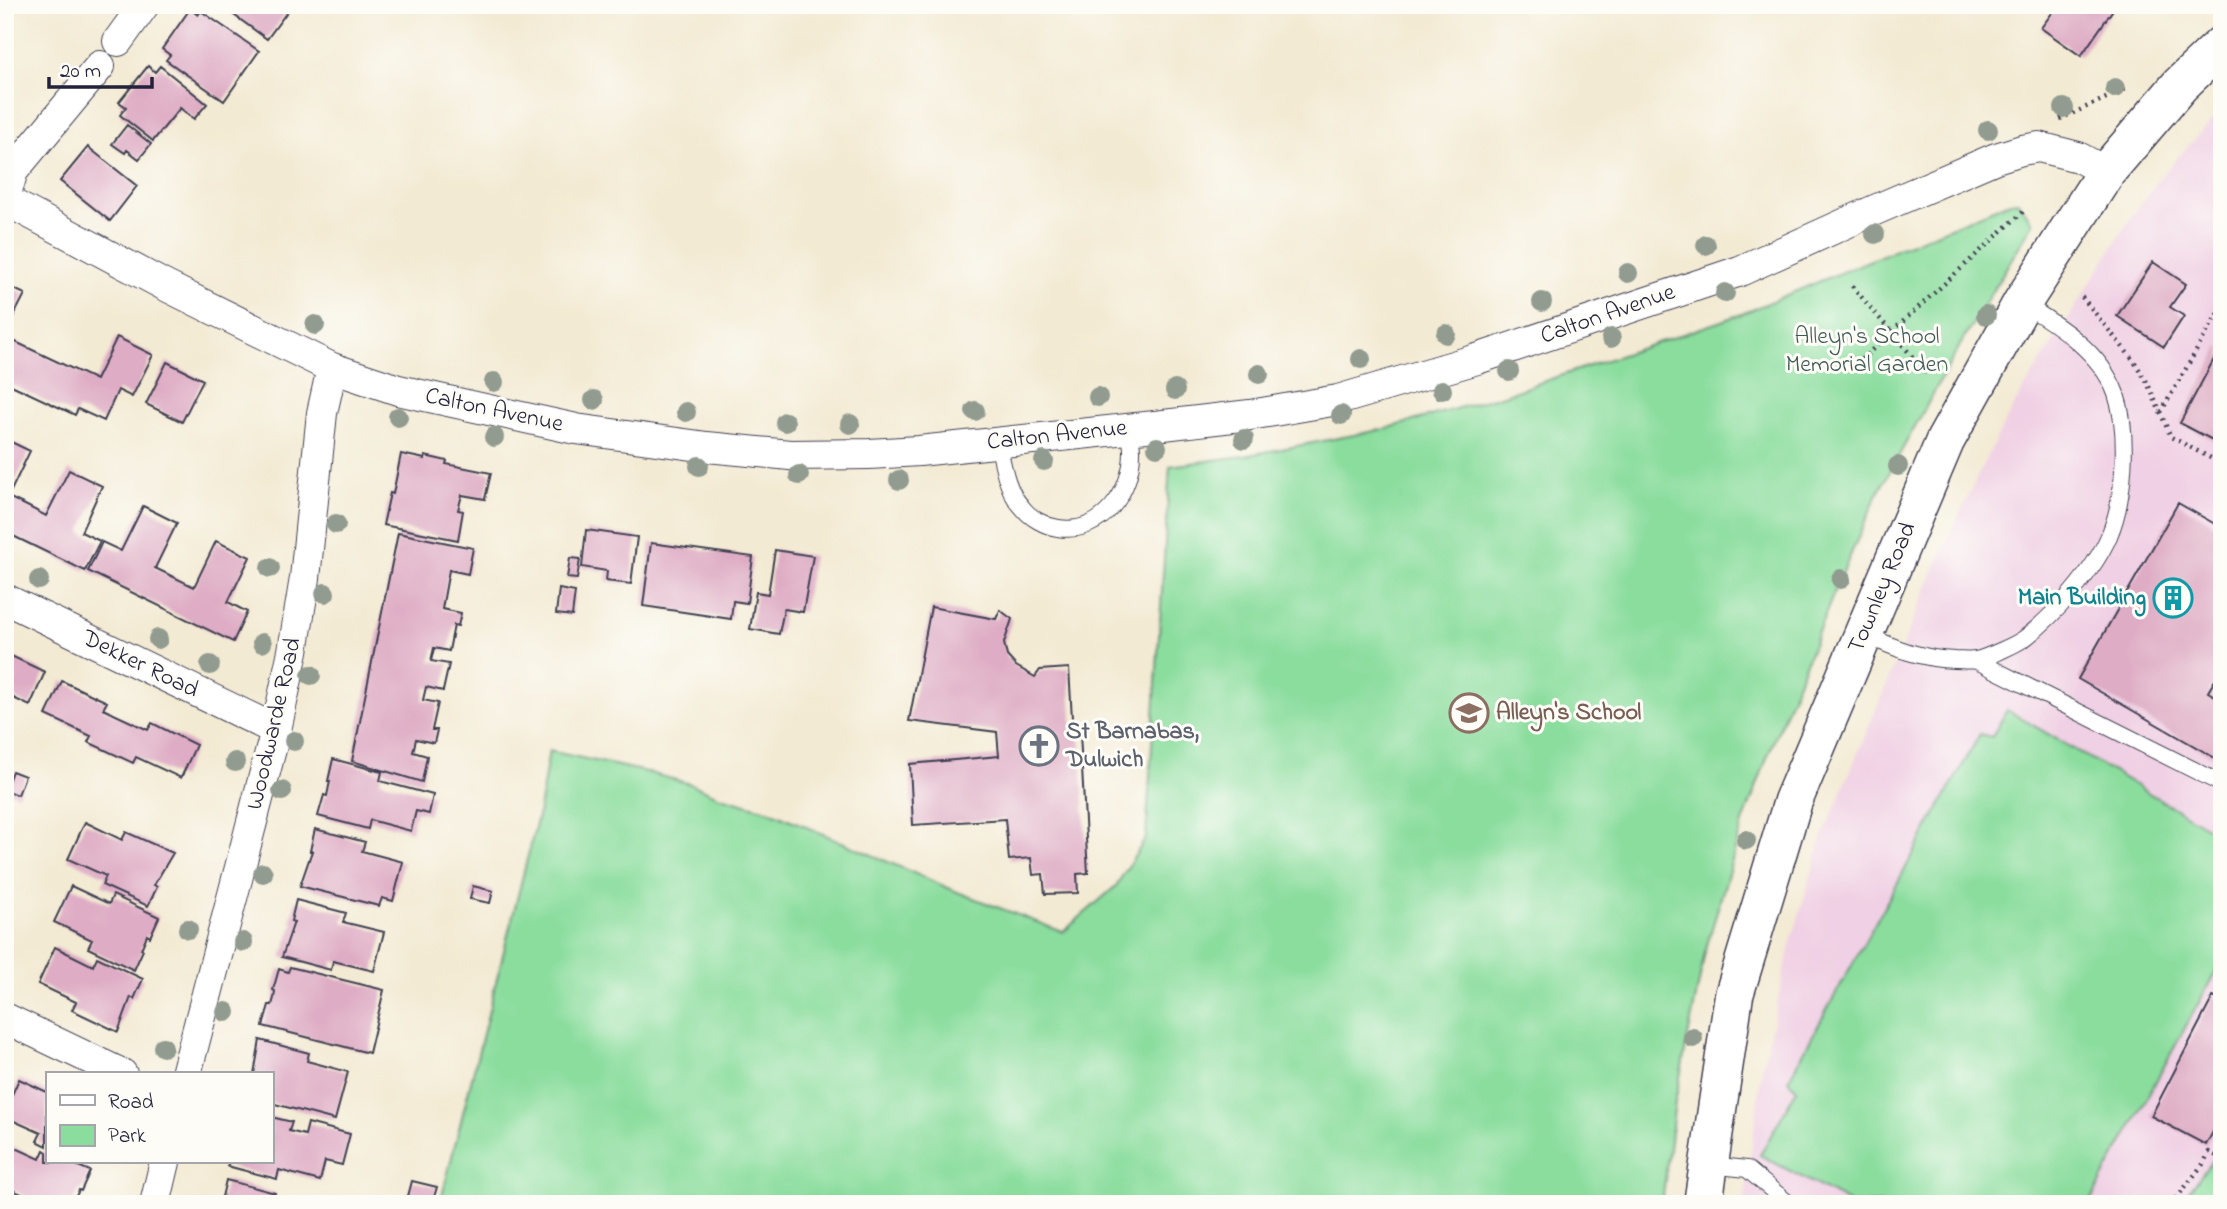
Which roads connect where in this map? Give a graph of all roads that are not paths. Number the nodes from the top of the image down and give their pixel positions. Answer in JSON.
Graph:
{"nodes":[{"id":1,"x":144,"y":5,"type":"edge"},
{"id":2,"x":118,"y":41,"type":"joint"},
{"id":3,"x":2222,"y":46,"type":"edge"},
{"id":4,"x":100,"y":66,"type":"joint"},
{"id":5,"x":2106,"y":172,"type":"junction"},
{"id":6,"x":5,"y":199,"type":"edge"},
{"id":7,"x":2022,"y":303,"type":"junction"},
{"id":8,"x":332,"y":368,"type":"junction"},
{"id":9,"x":1128,"y":429,"type":"junction"},
{"id":10,"x":998,"y":442,"type":"junction"},
{"id":11,"x":5,"y":599,"type":"edge"},
{"id":12,"x":1864,"y":634,"type":"junction"},
{"id":13,"x":1975,"y":660,"type":"junction"},
{"id":14,"x":276,"y":730,"type":"junction"},
{"id":15,"x":2222,"y":784,"type":"edge"},
{"id":16,"x":5,"y":1018,"type":"edge"},
{"id":17,"x":118,"y":1072,"type":"edge"},
{"id":18,"x":187,"y":1072,"type":"edge"},
{"id":19,"x":165,"y":1164,"type":"edge"},
{"id":20,"x":1710,"y":1165,"type":"junction"},
{"id":21,"x":155,"y":1204,"type":"edge"},
{"id":22,"x":1703,"y":1204,"type":"edge"},
{"id":23,"x":1789,"y":1204,"type":"edge"}],
"edges":[{"from":1,"to":2,"type":"street"},
{"from":2,"to":4,"type":"lane"},
{"from":3,"to":5,"type":"street","name":"Townley Road"},
{"from":4,"to":6,"type":"street"},
{"from":5,"to":7,"type":"street","name":"Townley Road"},
{"from":5,"to":9,"type":"street","name":"Calton Avenue"},
{"from":6,"to":8,"type":"street","name":"Calton Avenue"},
{"from":7,"to":12,"type":"street","name":"Townley Road"},
{"from":7,"to":13,"type":"lane"},
{"from":8,"to":10,"type":"street","name":"Calton Avenue"},
{"from":8,"to":14,"type":"street","name":"Woodwarde Road"},
{"from":9,"to":10,"type":"street","name":"Calton Avenue"},
{"from":9,"to":10,"type":"lane"},
{"from":11,"to":14,"type":"street","name":"Dekker Road"},
{"from":12,"to":13,"type":"lane"},
{"from":12,"to":20,"type":"street","name":"Townley Road"},
{"from":13,"to":15,"type":"lane"},
{"from":14,"to":18,"type":"street","name":"Woodwarde Road"},
{"from":16,"to":17,"type":"street"},
{"from":19,"to":21,"type":"street"},
{"from":20,"to":22,"type":"street","name":"Townley Road"},
{"from":20,"to":23,"type":"lane"}]}
